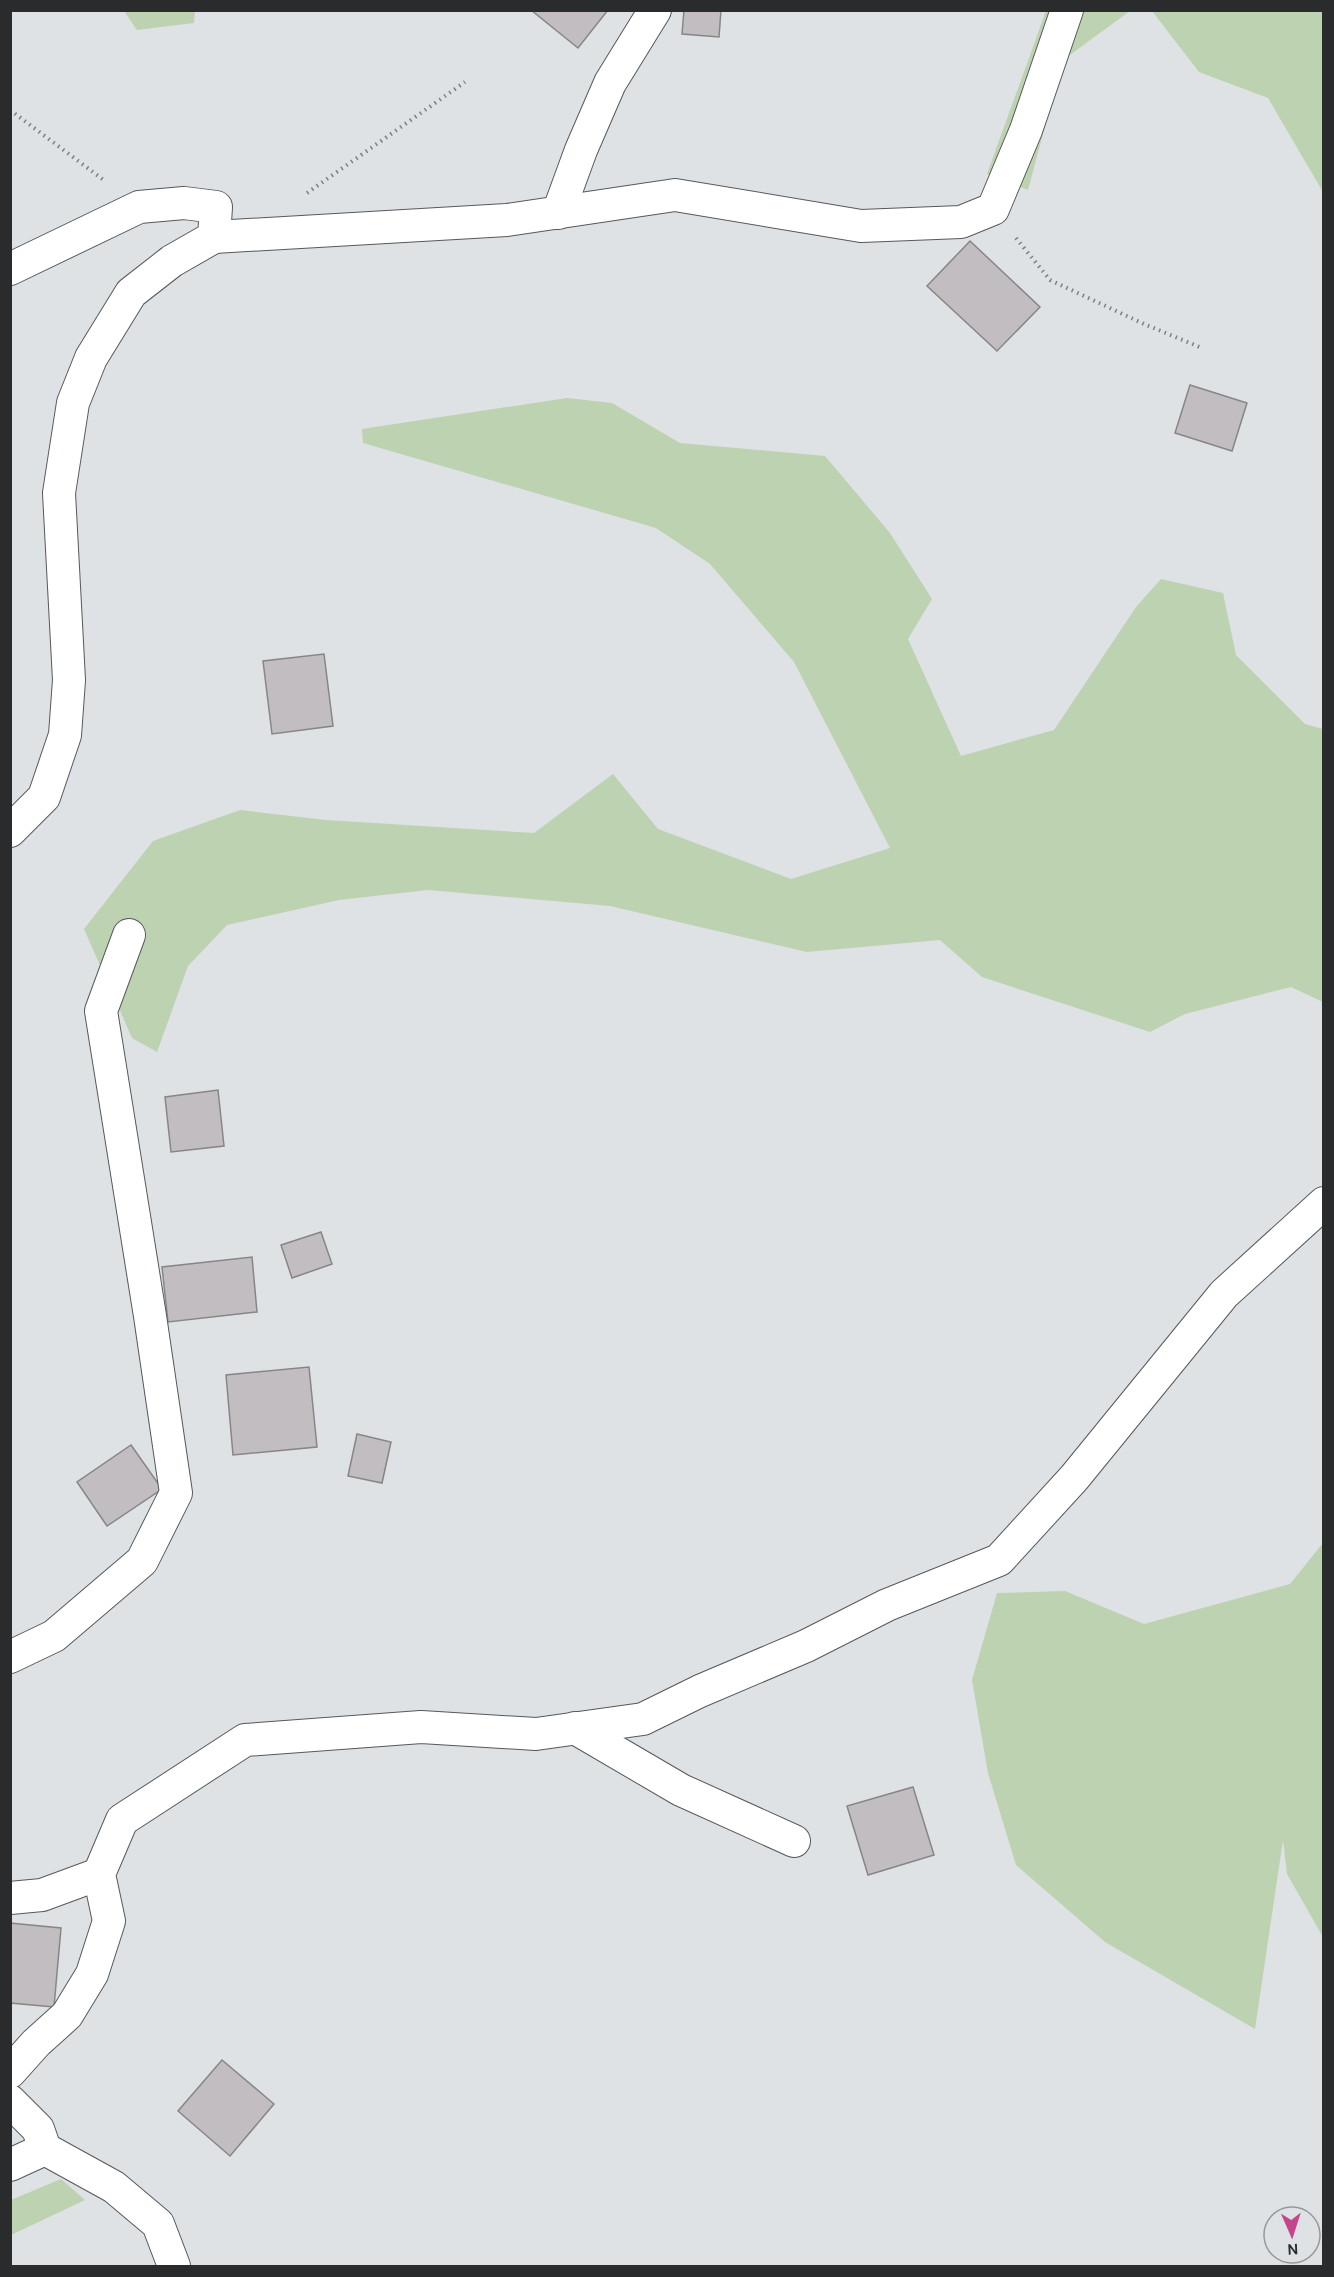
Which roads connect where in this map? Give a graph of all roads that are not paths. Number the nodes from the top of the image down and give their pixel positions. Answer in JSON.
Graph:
{"nodes":[{"id":1,"x":655,"y":10,"type":"edge"},
{"id":2,"x":1067,"y":10,"type":"edge"},
{"id":3,"x":558,"y":213,"type":"junction"},
{"id":4,"x":214,"y":237,"type":"junction"},
{"id":5,"x":10,"y":269,"type":"edge"},
{"id":6,"x":10,"y":831,"type":"edge"},
{"id":7,"x":129,"y":935,"type":"dead end"},
{"id":8,"x":1323,"y":1203,"type":"edge"},
{"id":9,"x":54,"y":1636,"type":"junction"},
{"id":10,"x":10,"y":1657,"type":"edge"},
{"id":11,"x":10,"y":1673,"type":"edge"},
{"id":12,"x":575,"y":1728,"type":"junction"},
{"id":13,"x":794,"y":1841,"type":"dead end"},
{"id":14,"x":99,"y":1874,"type":"junction"},
{"id":15,"x":10,"y":1899,"type":"edge"},
{"id":16,"x":10,"y":2072,"type":"edge"},
{"id":17,"x":10,"y":2101,"type":"edge"},
{"id":18,"x":45,"y":2149,"type":"junction"},
{"id":19,"x":10,"y":2165,"type":"edge"},
{"id":20,"x":174,"y":2266,"type":"edge"}],
"edges":[{"from":1,"to":3,"type":"street"},
{"from":2,"to":3,"type":"street"},
{"from":3,"to":4,"type":"street"},
{"from":4,"to":5,"type":"street"},
{"from":4,"to":6,"type":"street"},
{"from":7,"to":9,"type":"street"},
{"from":8,"to":12,"type":"street"},
{"from":9,"to":10,"type":"street"},
{"from":9,"to":11,"type":"street"},
{"from":12,"to":13,"type":"street"},
{"from":12,"to":14,"type":"street"},
{"from":14,"to":15,"type":"street"},
{"from":14,"to":16,"type":"street"},
{"from":17,"to":18,"type":"street"},
{"from":18,"to":19,"type":"street"},
{"from":18,"to":20,"type":"street"}]}
